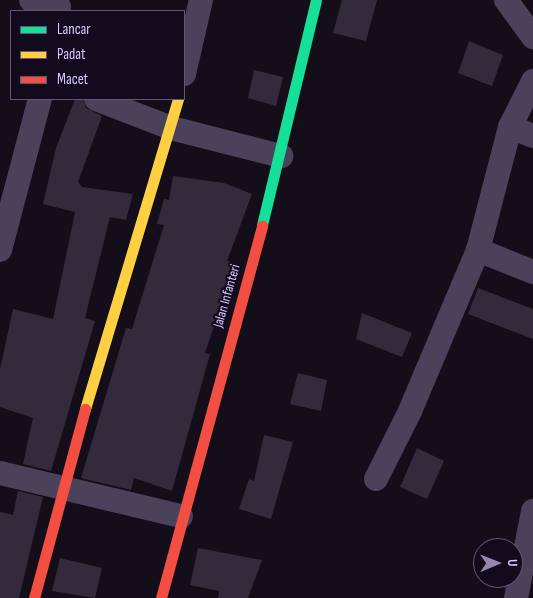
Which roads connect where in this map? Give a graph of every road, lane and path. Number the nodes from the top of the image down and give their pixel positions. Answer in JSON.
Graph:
{"nodes":[{"id":1,"x":31,"y":0,"type":"edge"},
{"id":2,"x":201,"y":0,"type":"edge"},
{"id":3,"x":316,"y":0,"type":"edge"},
{"id":4,"x":506,"y":0,"type":"edge"},
{"id":5,"x":60,"y":6,"type":"edge"},
{"id":6,"x":533,"y":37,"type":"edge"},
{"id":7,"x":185,"y":70,"type":"edge"},
{"id":8,"x":533,"y":81,"type":"edge"},
{"id":9,"x":40,"y":100,"type":"edge"},
{"id":10,"x":99,"y":100,"type":"edge"},
{"id":11,"x":178,"y":100,"type":"edge"},
{"id":12,"x":510,"y":127,"type":"junction"},
{"id":13,"x":171,"y":128,"type":"junction"},
{"id":14,"x":533,"y":136,"type":"edge"},
{"id":15,"x":282,"y":156,"type":"junction"},
{"id":16,"x":0,"y":250,"type":"edge"},
{"id":17,"x":478,"y":250,"type":"junction"},
{"id":18,"x":533,"y":272,"type":"edge"},
{"id":19,"x":0,"y":473,"type":"edge"},
{"id":20,"x":376,"y":479,"type":"dead end"},
{"id":21,"x":62,"y":488,"type":"junction"},
{"id":22,"x":533,"y":511,"type":"edge"},
{"id":23,"x":180,"y":516,"type":"junction"},
{"id":24,"x":34,"y":598,"type":"edge"},
{"id":25,"x":161,"y":598,"type":"edge"},
{"id":26,"x":516,"y":598,"type":"edge"}],
"edges":[{"from":1,"to":5,"type":"street"},
{"from":2,"to":7,"type":"street"},
{"from":3,"to":15,"type":"street","name":"Jalan Infanteri"},
{"from":4,"to":6,"type":"street"},
{"from":8,"to":12,"type":"street"},
{"from":9,"to":16,"type":"street"},
{"from":10,"to":13,"type":"street"},
{"from":11,"to":13,"type":"street"},
{"from":12,"to":14,"type":"street"},
{"from":12,"to":17,"type":"street"},
{"from":13,"to":15,"type":"street"},
{"from":13,"to":21,"type":"street"},
{"from":15,"to":23,"type":"street","name":"Jalan Infanteri"},
{"from":17,"to":18,"type":"street"},
{"from":17,"to":20,"type":"street"},
{"from":19,"to":21,"type":"street"},
{"from":21,"to":23,"type":"street"},
{"from":21,"to":24,"type":"street"},
{"from":22,"to":26,"type":"street"},
{"from":23,"to":25,"type":"street","name":"Jalan Infanteri"}]}
